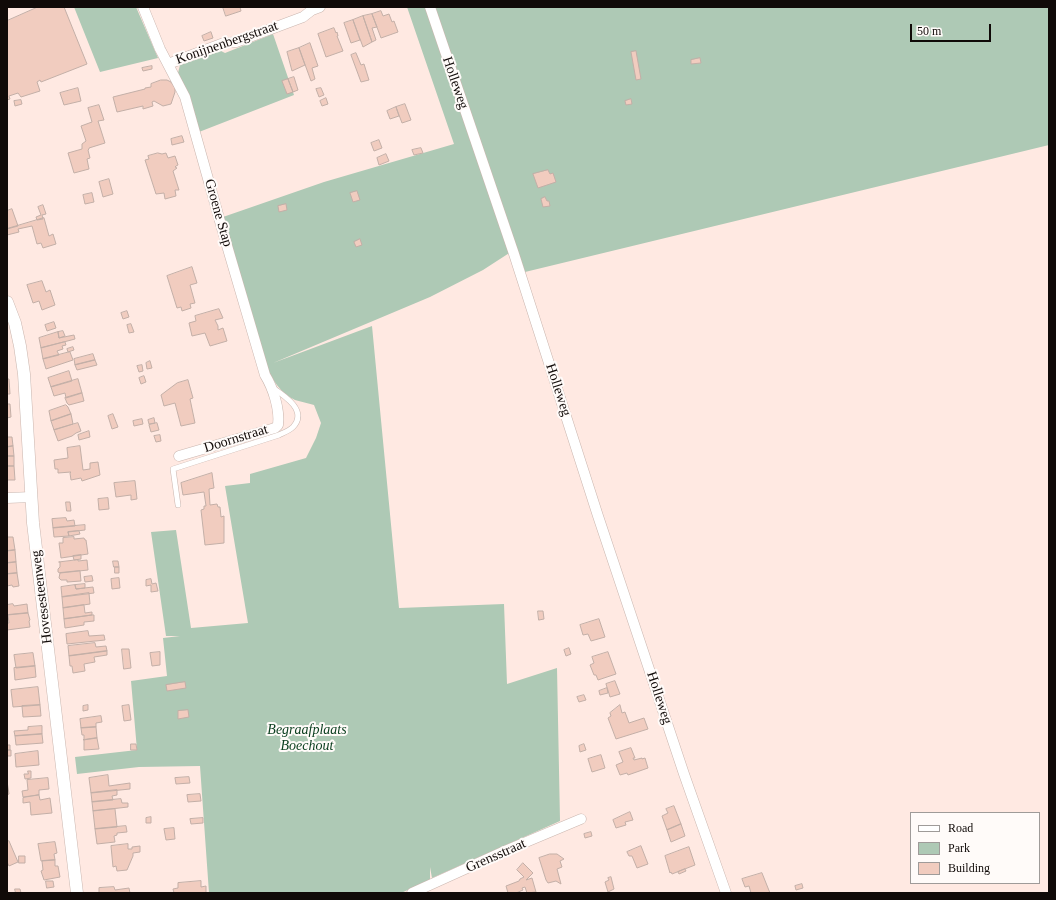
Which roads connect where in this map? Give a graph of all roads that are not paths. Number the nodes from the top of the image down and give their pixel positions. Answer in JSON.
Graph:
{"nodes":[{"id":1,"x":143,"y":7,"type":"edge"},
{"id":2,"x":320,"y":7,"type":"edge"},
{"id":3,"x":430,"y":7,"type":"edge"},
{"id":4,"x":168,"y":64,"type":"junction"},
{"id":5,"x":7,"y":302,"type":"edge"},
{"id":6,"x":262,"y":365,"type":"joint"},
{"id":7,"x":272,"y":387,"type":"junction"},
{"id":8,"x":180,"y":456,"type":"dead end"},
{"id":9,"x":32,"y":497,"type":"junction"},
{"id":10,"x":7,"y":498,"type":"edge"},
{"id":11,"x":178,"y":505,"type":"dead end"},
{"id":12,"x":581,"y":819,"type":"dead end"},
{"id":13,"x":77,"y":893,"type":"edge"},
{"id":14,"x":412,"y":893,"type":"edge"},
{"id":15,"x":726,"y":893,"type":"edge"}],
"edges":[{"from":1,"to":4,"type":"street","name":"Konijnenbergstraat"},
{"from":2,"to":4,"type":"street","name":"Konijnenbergstraat"},
{"from":3,"to":15,"type":"street","name":"Holleweg"},
{"from":4,"to":6,"type":"street","name":"Groene Stap"},
{"from":5,"to":9,"type":"street","name":"Hovesesteenweg"},
{"from":6,"to":7,"type":"street","name":"Doornstraat"},
{"from":7,"to":8,"type":"street","name":"Doornstraat"},
{"from":7,"to":11,"type":"lane"},
{"from":9,"to":10,"type":"street"},
{"from":9,"to":13,"type":"street","name":"Hovesesteenweg"},
{"from":12,"to":14,"type":"street","name":"Grensstraat"}]}
